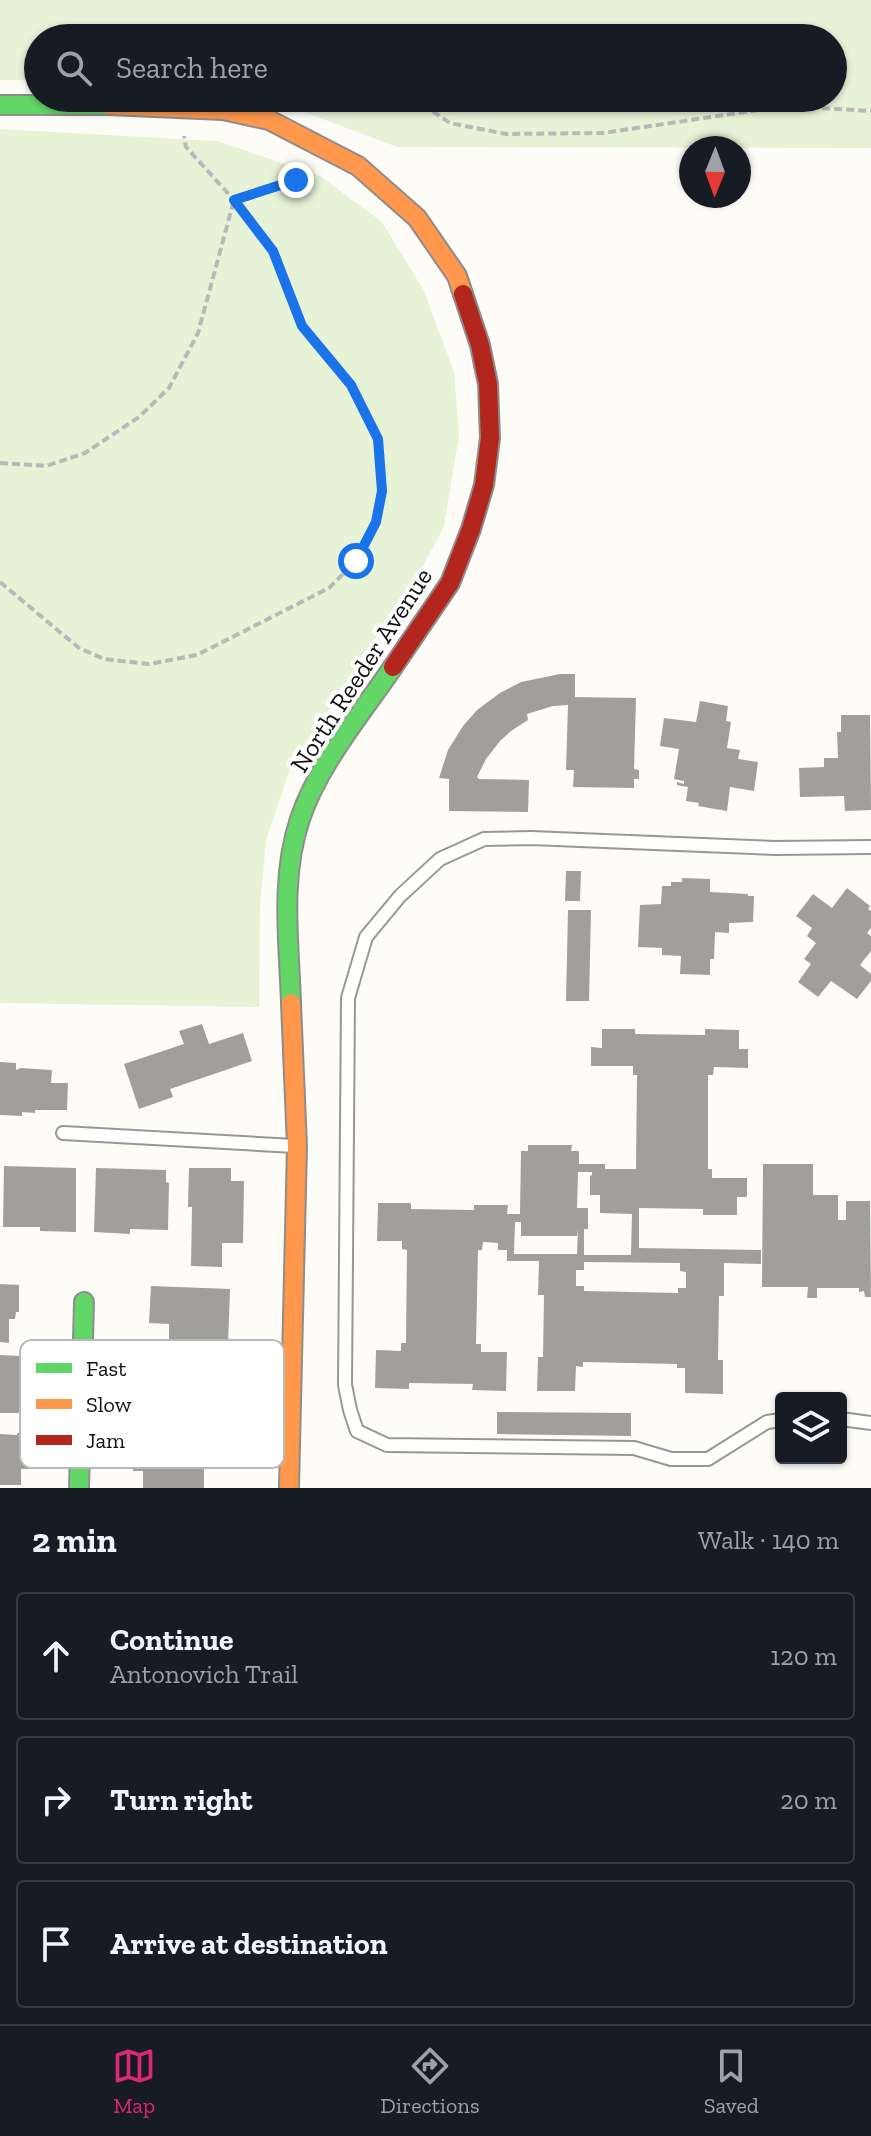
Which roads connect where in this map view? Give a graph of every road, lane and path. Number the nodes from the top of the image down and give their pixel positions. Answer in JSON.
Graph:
{"nodes":[{"id":1,"x":0,"y":105,"type":"edge"},
{"id":2,"x":24,"y":105,"type":"edge"},
{"id":3,"x":847,"y":110,"type":"edge"},
{"id":4,"x":871,"y":111,"type":"edge"},
{"id":5,"x":232,"y":112,"type":"edge"},
{"id":6,"x":434,"y":112,"type":"edge"},
{"id":7,"x":745,"y":112,"type":"edge"},
{"id":8,"x":184,"y":135,"type":"dead end"},
{"id":9,"x":323,"y":146,"type":"junction"},
{"id":10,"x":234,"y":200,"type":"junction"},
{"id":11,"x":0,"y":463,"type":"edge"},
{"id":12,"x":0,"y":582,"type":"edge"},
{"id":13,"x":871,"y":847,"type":"edge"},
{"id":14,"x":63,"y":1133,"type":"dead end"},
{"id":15,"x":297,"y":1146,"type":"junction"},
{"id":16,"x":84,"y":1302,"type":"dead end"},
{"id":17,"x":83,"y":1340,"type":"edge"},
{"id":18,"x":847,"y":1420,"type":"edge"},
{"id":19,"x":775,"y":1421,"type":"edge"},
{"id":20,"x":871,"y":1423,"type":"edge"},
{"id":21,"x":80,"y":1468,"type":"edge"},
{"id":22,"x":79,"y":1488,"type":"edge"},
{"id":23,"x":289,"y":1488,"type":"edge"}],
"edges":[{"from":1,"to":2,"type":"street","name":"North Reeder Avenue","bridge":true},
{"from":3,"to":4,"type":"path"},
{"from":5,"to":9,"type":"street","name":"North Reeder Avenue","bridge":true},
{"from":6,"to":7,"type":"path"},
{"from":8,"to":10,"type":"path"},
{"from":9,"to":10,"type":"path"},
{"from":9,"to":15,"type":"street","name":"North Reeder Avenue"},
{"from":10,"to":11,"type":"path"},
{"from":10,"to":12,"type":"path"},
{"from":13,"to":19,"type":"lane"},
{"from":14,"to":15,"type":"lane"},
{"from":15,"to":23,"type":"street","name":"North Reeder Avenue"},
{"from":16,"to":17,"type":"street"},
{"from":18,"to":20,"type":"lane"},
{"from":21,"to":22,"type":"street"}]}
